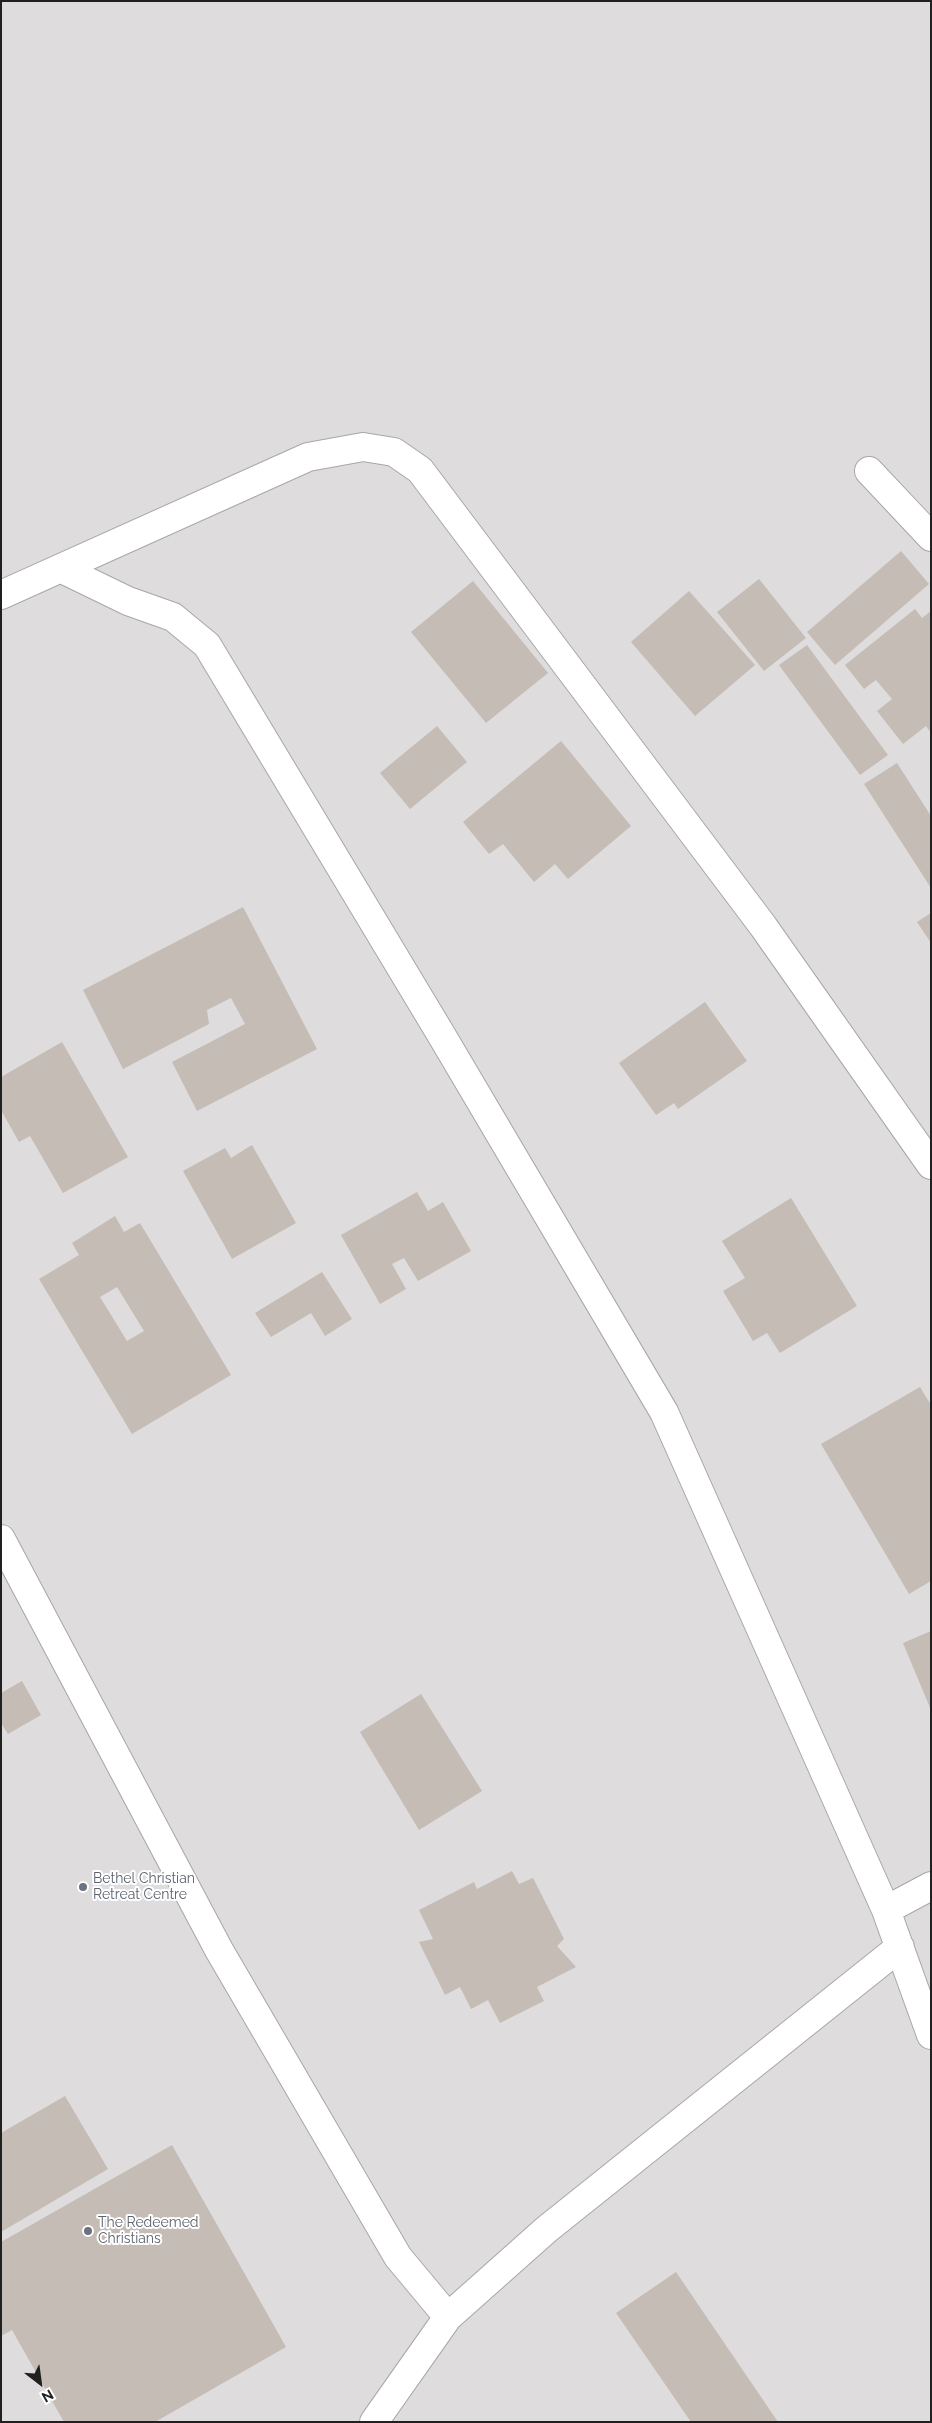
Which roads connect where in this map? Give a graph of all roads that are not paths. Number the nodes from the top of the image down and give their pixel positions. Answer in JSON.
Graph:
{"nodes":[{"id":1,"x":869,"y":471,"type":"dead end"},
{"id":2,"x":931,"y":537,"type":"edge"},
{"id":3,"x":62,"y":569,"type":"junction"},
{"id":4,"x":1,"y":596,"type":"edge"},
{"id":5,"x":931,"y":1165,"type":"edge"},
{"id":6,"x":1,"y":1539,"type":"edge"},
{"id":7,"x":931,"y":1886,"type":"edge"},
{"id":8,"x":886,"y":1910,"type":"junction"},
{"id":9,"x":900,"y":1947,"type":"junction"},
{"id":10,"x":931,"y":2035,"type":"edge"},
{"id":11,"x":448,"y":2317,"type":"junction"},
{"id":12,"x":374,"y":2422,"type":"edge"}],
"edges":[{"from":1,"to":2,"type":"street"},
{"from":3,"to":4,"type":"street"},
{"from":3,"to":5,"type":"street"},
{"from":3,"to":8,"type":"street"},
{"from":6,"to":11,"type":"street"},
{"from":7,"to":8,"type":"street"},
{"from":8,"to":9,"type":"street"},
{"from":9,"to":10,"type":"street"},
{"from":9,"to":11,"type":"street"},
{"from":11,"to":12,"type":"street"}]}
